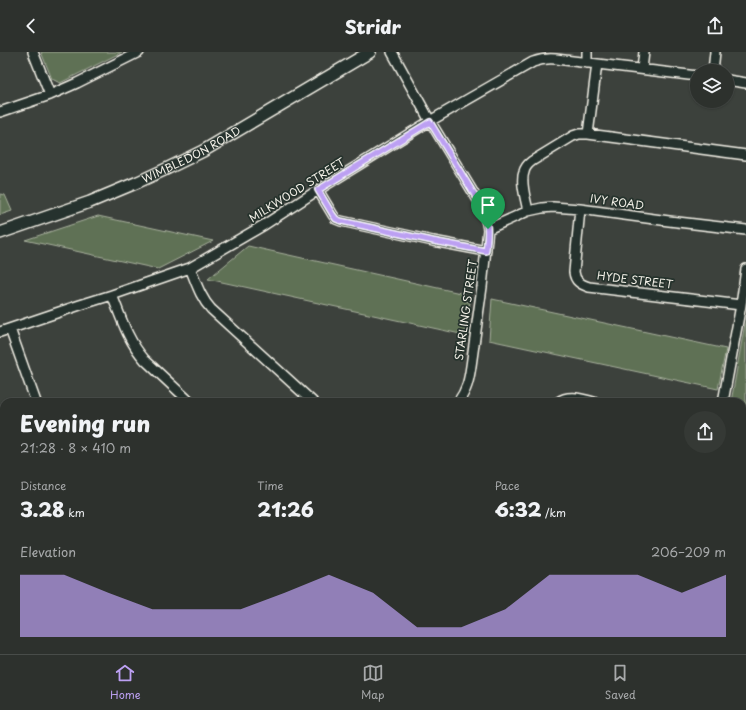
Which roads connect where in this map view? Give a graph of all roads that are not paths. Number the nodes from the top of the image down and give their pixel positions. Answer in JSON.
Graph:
{"nodes":[{"id":1,"x":33,"y":52,"type":"edge"},
{"id":2,"x":139,"y":52,"type":"edge"},
{"id":3,"x":370,"y":52,"type":"edge"},
{"id":4,"x":392,"y":52,"type":"edge"},
{"id":5,"x":587,"y":52,"type":"edge"},
{"id":6,"x":644,"y":52,"type":"edge"},
{"id":7,"x":715,"y":52,"type":"edge"},
{"id":8,"x":592,"y":64,"type":"junction"},
{"id":9,"x":714,"y":64,"type":"edge"},
{"id":10,"x":642,"y":69,"type":"junction"},
{"id":11,"x":690,"y":75,"type":"edge"},
{"id":12,"x":734,"y":81,"type":"edge"},
{"id":13,"x":746,"y":83,"type":"edge"},
{"id":14,"x":50,"y":94,"type":"junction"},
{"id":15,"x":0,"y":112,"type":"edge"},
{"id":16,"x":430,"y":122,"type":"junction"},
{"id":17,"x":588,"y":134,"type":"junction"},
{"id":18,"x":746,"y":155,"type":"edge"},
{"id":19,"x":318,"y":190,"type":"junction"},
{"id":20,"x":580,"y":209,"type":"junction"},
{"id":21,"x":528,"y":211,"type":"junction"},
{"id":22,"x":488,"y":229,"type":"junction"},
{"id":23,"x":746,"y":230,"type":"edge"},
{"id":24,"x":0,"y":233,"type":"edge"},
{"id":25,"x":486,"y":251,"type":"junction"},
{"id":26,"x":190,"y":268,"type":"junction"},
{"id":27,"x":746,"y":269,"type":"edge"},
{"id":28,"x":112,"y":295,"type":"junction"},
{"id":29,"x":741,"y":305,"type":"junction"},
{"id":30,"x":10,"y":329,"type":"junction"},
{"id":31,"x":0,"y":332,"type":"edge"},
{"id":32,"x":35,"y":398,"type":"edge"},
{"id":33,"x":186,"y":398,"type":"edge"},
{"id":34,"x":309,"y":398,"type":"edge"},
{"id":35,"x":461,"y":398,"type":"edge"},
{"id":36,"x":564,"y":398,"type":"edge"},
{"id":37,"x":577,"y":398,"type":"edge"},
{"id":38,"x":724,"y":398,"type":"edge"}],
"edges":[{"from":1,"to":14,"type":"street"},
{"from":2,"to":14,"type":"street"},
{"from":3,"to":24,"type":"street","name":"WIMBLEDON ROAD"},
{"from":4,"to":16,"type":"street","name":"STARLING STREET"},
{"from":5,"to":8,"type":"street"},
{"from":6,"to":10,"type":"street"},
{"from":7,"to":9,"type":"street"},
{"from":8,"to":10,"type":"street","name":"MILKWOOD STREET"},
{"from":8,"to":16,"type":"street","name":"MILKWOOD STREET"},
{"from":8,"to":17,"type":"street"},
{"from":10,"to":11,"type":"street","name":"MILKWOOD STREET"},
{"from":12,"to":13,"type":"street"},
{"from":14,"to":15,"type":"street"},
{"from":16,"to":19,"type":"street","name":"MILKWOOD STREET"},
{"from":16,"to":22,"type":"street","name":"STARLING STREET"},
{"from":17,"to":18,"type":"street"},
{"from":17,"to":21,"type":"street"},
{"from":19,"to":25,"type":"street"},
{"from":19,"to":26,"type":"street","name":"MILKWOOD STREET"},
{"from":20,"to":21,"type":"street","name":"IVY ROAD"},
{"from":20,"to":23,"type":"street","name":"IVY ROAD"},
{"from":20,"to":29,"type":"street","name":"HYDE STREET"},
{"from":21,"to":22,"type":"street","name":"IVY ROAD"},
{"from":22,"to":25,"type":"street","name":"STARLING STREET"},
{"from":25,"to":35,"type":"street","name":"STARLING STREET"},
{"from":26,"to":28,"type":"street","name":"MILKWOOD STREET"},
{"from":26,"to":34,"type":"street"},
{"from":27,"to":29,"type":"street"},
{"from":28,"to":30,"type":"street","name":"MILKWOOD STREET"},
{"from":28,"to":33,"type":"street"},
{"from":29,"to":38,"type":"street"},
{"from":30,"to":31,"type":"street","name":"MILKWOOD STREET"},
{"from":30,"to":32,"type":"street"},
{"from":36,"to":37,"type":"street"}]}
